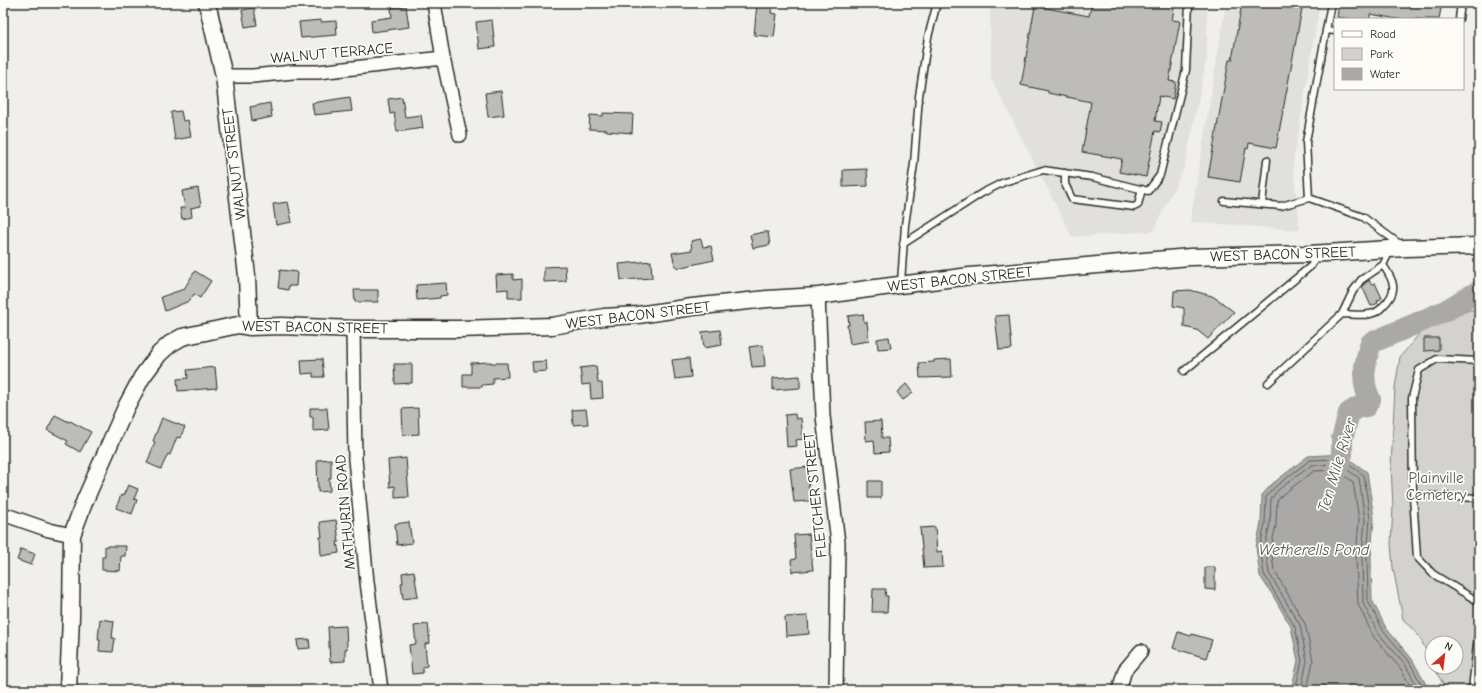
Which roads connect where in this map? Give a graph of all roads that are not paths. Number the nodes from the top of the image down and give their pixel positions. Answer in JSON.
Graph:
{"nodes":[{"id":1,"x":207,"y":3,"type":"edge"},
{"id":2,"x":434,"y":3,"type":"edge"},
{"id":3,"x":937,"y":3,"type":"edge"},
{"id":4,"x":1189,"y":3,"type":"edge"},
{"id":5,"x":1331,"y":3,"type":"edge"},
{"id":6,"x":1462,"y":3,"type":"edge"},
{"id":7,"x":1459,"y":18,"type":"edge"},
{"id":8,"x":1326,"y":30,"type":"junction"},
{"id":9,"x":1334,"y":31,"type":"edge"},
{"id":10,"x":443,"y":58,"type":"junction"},
{"id":11,"x":224,"y":76,"type":"junction"},
{"id":12,"x":460,"y":135,"type":"dead end"},
{"id":13,"x":1267,"y":160,"type":"dead end"},
{"id":14,"x":1065,"y":173,"type":"junction"},
{"id":15,"x":1142,"y":189,"type":"junction"},
{"id":16,"x":1309,"y":198,"type":"junction"},
{"id":17,"x":1224,"y":201,"type":"dead end"},
{"id":18,"x":1262,"y":204,"type":"junction"},
{"id":19,"x":903,"y":244,"type":"junction"},
{"id":20,"x":1479,"y":246,"type":"edge"},
{"id":21,"x":1398,"y":248,"type":"junction"},
{"id":22,"x":1314,"y":254,"type":"junction"},
{"id":23,"x":1383,"y":265,"type":"junction"},
{"id":24,"x":900,"y":285,"type":"junction"},
{"id":25,"x":818,"y":296,"type":"junction"},
{"id":26,"x":1342,"y":314,"type":"junction"},
{"id":27,"x":249,"y":327,"type":"junction"},
{"id":28,"x":353,"y":329,"type":"junction"},
{"id":29,"x":1479,"y":361,"type":"edge"},
{"id":30,"x":1184,"y":371,"type":"dead end"},
{"id":31,"x":1268,"y":383,"type":"dead end"},
{"id":32,"x":1413,"y":495,"type":"junction"},
{"id":33,"x":1479,"y":498,"type":"edge"},
{"id":34,"x":3,"y":514,"type":"edge"},
{"id":35,"x":72,"y":534,"type":"junction"},
{"id":36,"x":1479,"y":602,"type":"edge"},
{"id":37,"x":1479,"y":626,"type":"edge"},
{"id":38,"x":1141,"y":651,"type":"dead end"},
{"id":39,"x":1476,"y":680,"type":"edge"},
{"id":40,"x":68,"y":690,"type":"edge"},
{"id":41,"x":381,"y":690,"type":"edge"},
{"id":42,"x":836,"y":690,"type":"edge"},
{"id":43,"x":1119,"y":690,"type":"edge"},
{"id":44,"x":1472,"y":690,"type":"edge"}],
"edges":[{"from":1,"to":11,"type":"street","name":"WALNUT STREET"},
{"from":2,"to":10,"type":"street"},
{"from":3,"to":19,"type":"lane"},
{"from":4,"to":15,"type":"lane"},
{"from":5,"to":8,"type":"lane"},
{"from":6,"to":7,"type":"lane"},
{"from":8,"to":9,"type":"lane"},
{"from":8,"to":16,"type":"lane"},
{"from":10,"to":11,"type":"street","name":"WALNUT TERRACE"},
{"from":10,"to":12,"type":"street"},
{"from":11,"to":27,"type":"street","name":"WALNUT STREET"},
{"from":13,"to":18,"type":"lane"},
{"from":14,"to":15,"type":"lane"},
{"from":14,"to":15,"type":"lane"},
{"from":14,"to":19,"type":"lane"},
{"from":16,"to":18,"type":"lane"},
{"from":16,"to":21,"type":"lane"},
{"from":17,"to":18,"type":"lane"},
{"from":19,"to":24,"type":"lane"},
{"from":20,"to":21,"type":"street","name":"WEST BACON STREET"},
{"from":21,"to":22,"type":"street","name":"WEST BACON STREET"},
{"from":21,"to":23,"type":"lane"},
{"from":22,"to":24,"type":"street","name":"WEST BACON STREET"},
{"from":22,"to":30,"type":"lane"},
{"from":23,"to":26,"type":"lane"},
{"from":23,"to":26,"type":"lane"},
{"from":24,"to":25,"type":"street","name":"WEST BACON STREET"},
{"from":25,"to":28,"type":"street","name":"WEST BACON STREET"},
{"from":25,"to":42,"type":"street","name":"FLETCHER STREET"},
{"from":26,"to":31,"type":"lane"},
{"from":27,"to":28,"type":"street","name":"WEST BACON STREET"},
{"from":27,"to":35,"type":"street","name":"WEST BACON STREET"},
{"from":28,"to":41,"type":"street","name":"MATHURIN ROAD"},
{"from":29,"to":32,"type":"lane"},
{"from":32,"to":33,"type":"lane"},
{"from":32,"to":36,"type":"lane"},
{"from":34,"to":35,"type":"street"},
{"from":35,"to":40,"type":"street","name":"WEST BACON STREET"},
{"from":37,"to":39,"type":"lane"},
{"from":38,"to":43,"type":"street"},
{"from":39,"to":44,"type":"lane"}]}
